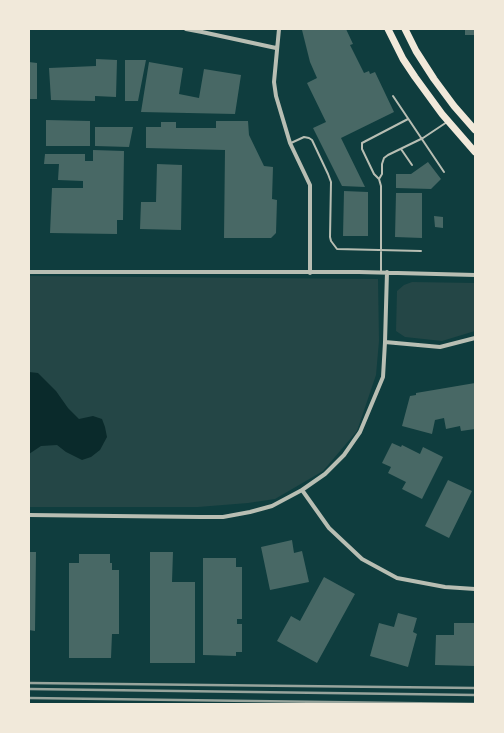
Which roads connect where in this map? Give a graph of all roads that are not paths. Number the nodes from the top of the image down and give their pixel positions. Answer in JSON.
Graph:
{"nodes":[{"id":1,"x":186,"y":29,"type":"edge"},
{"id":2,"x":279,"y":29,"type":"edge"},
{"id":3,"x":388,"y":29,"type":"edge"},
{"id":4,"x":405,"y":29,"type":"edge"},
{"id":5,"x":276,"y":48,"type":"junction"},
{"id":6,"x":393,"y":96,"type":"dead end"},
{"id":7,"x":408,"y":119,"type":"junction"},
{"id":8,"x":448,"y":122,"type":"junction"},
{"id":9,"x":475,"y":130,"type":"edge"},
{"id":10,"x":421,"y":139,"type":"junction"},
{"id":11,"x":290,"y":144,"type":"junction"},
{"id":12,"x":401,"y":148,"type":"junction"},
{"id":13,"x":475,"y":152,"type":"edge"},
{"id":14,"x":412,"y":165,"type":"dead end"},
{"id":15,"x":444,"y":172,"type":"dead end"},
{"id":16,"x":379,"y":178,"type":"junction"},
{"id":17,"x":381,"y":251,"type":"junction"},
{"id":18,"x":422,"y":251,"type":"dead end"},
{"id":19,"x":29,"y":272,"type":"edge"},
{"id":20,"x":381,"y":272,"type":"junction"},
{"id":21,"x":387,"y":272,"type":"junction"},
{"id":22,"x":475,"y":272,"type":"edge"},
{"id":23,"x":310,"y":273,"type":"junction"},
{"id":24,"x":469,"y":275,"type":"junction"},
{"id":25,"x":475,"y":275,"type":"edge"},
{"id":26,"x":475,"y":338,"type":"edge"},
{"id":27,"x":385,"y":342,"type":"junction"},
{"id":28,"x":302,"y":490,"type":"junction"},
{"id":29,"x":29,"y":515,"type":"edge"},
{"id":30,"x":475,"y":589,"type":"edge"}],
"edges":[{"from":1,"to":5,"type":"street"},
{"from":2,"to":5,"type":"street"},
{"from":3,"to":8,"type":"main road"},
{"from":4,"to":9,"type":"main road"},
{"from":5,"to":11,"type":"street"},
{"from":6,"to":7,"type":"lane"},
{"from":7,"to":10,"type":"lane"},
{"from":7,"to":16,"type":"lane"},
{"from":8,"to":10,"type":"lane"},
{"from":8,"to":13,"type":"main road"},
{"from":10,"to":12,"type":"lane"},
{"from":10,"to":15,"type":"lane"},
{"from":11,"to":17,"type":"lane"},
{"from":11,"to":23,"type":"street"},
{"from":12,"to":14,"type":"lane"},
{"from":12,"to":16,"type":"lane"},
{"from":16,"to":17,"type":"lane"},
{"from":17,"to":18,"type":"lane"},
{"from":17,"to":20,"type":"lane"},
{"from":19,"to":23,"type":"street"},
{"from":20,"to":21,"type":"street"},
{"from":20,"to":23,"type":"street"},
{"from":21,"to":24,"type":"street"},
{"from":21,"to":27,"type":"street"},
{"from":22,"to":24,"type":"street"},
{"from":24,"to":25,"type":"street"},
{"from":26,"to":27,"type":"street"},
{"from":27,"to":28,"type":"street"},
{"from":28,"to":29,"type":"street"},
{"from":28,"to":30,"type":"street"}]}
